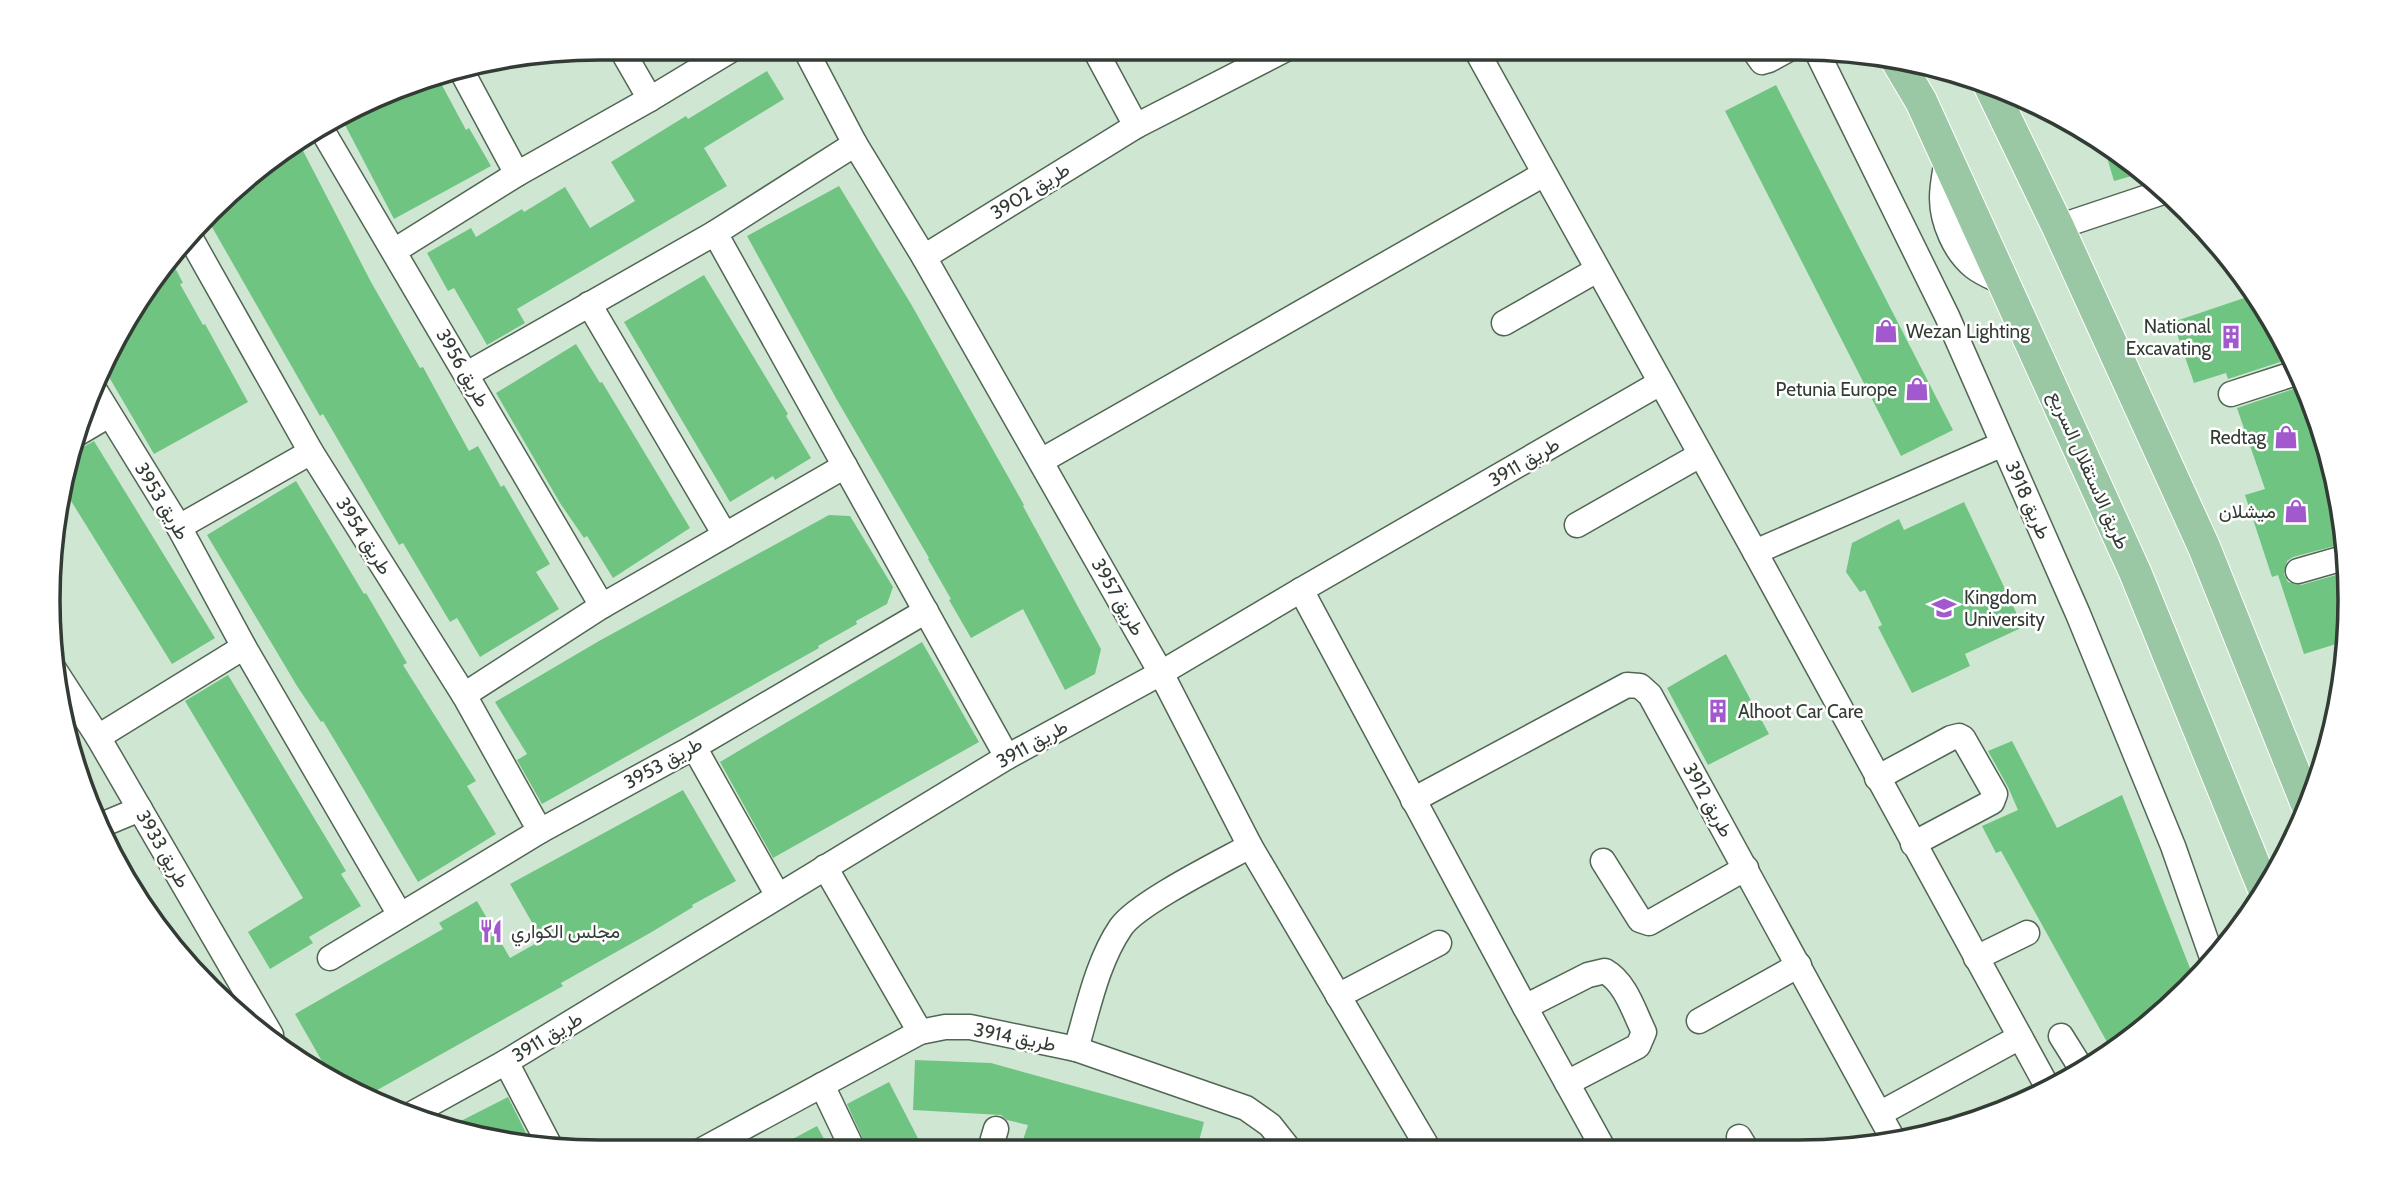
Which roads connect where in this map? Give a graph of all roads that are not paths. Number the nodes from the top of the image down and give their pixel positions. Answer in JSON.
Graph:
{"nodes":[{"id":1,"x":628,"y":60,"type":"edge"},
{"id":2,"x":714,"y":60,"type":"edge"},
{"id":3,"x":817,"y":60,"type":"edge"},
{"id":4,"x":1100,"y":60,"type":"edge"},
{"id":5,"x":1265,"y":60,"type":"edge"},
{"id":6,"x":1482,"y":60,"type":"edge"},
{"id":7,"x":1821,"y":61,"type":"edge"},
{"id":8,"x":1902,"y":70,"type":"edge"},
{"id":9,"x":465,"y":77,"type":"edge"},
{"id":10,"x":1995,"y":97,"type":"edge"},
{"id":11,"x":650,"y":99,"type":"junction"},
{"id":12,"x":1136,"y":126,"type":"junction"},
{"id":13,"x":325,"y":135,"type":"edge"},
{"id":14,"x":855,"y":144,"type":"junction"},
{"id":15,"x":517,"y":174,"type":"junction"},
{"id":16,"x":1544,"y":174,"type":"junction"},
{"id":17,"x":2156,"y":194,"type":"edge"},
{"id":18,"x":2058,"y":227,"type":"junction"},
{"id":19,"x":715,"y":233,"type":"junction"},
{"id":20,"x":194,"y":244,"type":"edge"},
{"id":21,"x":394,"y":251,"type":"junction"},
{"id":22,"x":924,"y":257,"type":"junction"},
{"id":23,"x":1597,"y":270,"type":"junction"},
{"id":24,"x":589,"y":304,"type":"junction"},
{"id":25,"x":1504,"y":323,"type":"dead end"},
{"id":26,"x":467,"y":374,"type":"junction"},
{"id":27,"x":2289,"y":375,"type":"edge"},
{"id":28,"x":1660,"y":383,"type":"junction"},
{"id":29,"x":2231,"y":394,"type":"dead end"},
{"id":30,"x":99,"y":397,"type":"edge"},
{"id":31,"x":109,"y":415,"type":"junction"},
{"id":32,"x":88,"y":428,"type":"edge"},
{"id":33,"x":2003,"y":444,"type":"junction"},
{"id":34,"x":311,"y":452,"type":"junction"},
{"id":35,"x":1700,"y":455,"type":"junction"},
{"id":36,"x":845,"y":466,"type":"junction"},
{"id":37,"x":1045,"y":468,"type":"junction"},
{"id":38,"x":1577,"y":525,"type":"dead end"},
{"id":39,"x":179,"y":527,"type":"junction"},
{"id":40,"x":725,"y":535,"type":"junction"},
{"id":41,"x":1755,"y":552,"type":"junction"},
{"id":42,"x":2337,"y":560,"type":"edge"},
{"id":43,"x":2298,"y":572,"type":"dead end"},
{"id":44,"x":1301,"y":590,"type":"junction"},
{"id":45,"x":601,"y":606,"type":"junction"},
{"id":46,"x":926,"y":611,"type":"junction"},
{"id":47,"x":244,"y":647,"type":"junction"},
{"id":48,"x":1161,"y":673,"type":"junction"},
{"id":49,"x":67,"y":690,"type":"edge"},
{"id":50,"x":464,"y":695,"type":"junction"},
{"id":51,"x":98,"y":737,"type":"junction"},
{"id":52,"x":694,"y":747,"type":"junction"},
{"id":53,"x":1007,"y":757,"type":"junction"},
{"id":54,"x":1877,"y":778,"type":"junction"},
{"id":55,"x":2302,"y":793,"type":"edge"},
{"id":56,"x":1413,"y":800,"type":"junction"},
{"id":57,"x":140,"y":809,"type":"junction"},
{"id":58,"x":108,"y":822,"type":"edge"},
{"id":59,"x":540,"y":831,"type":"junction"},
{"id":60,"x":1913,"y":844,"type":"junction"},
{"id":61,"x":1250,"y":846,"type":"junction"},
{"id":62,"x":1603,"y":861,"type":"dead end"},
{"id":63,"x":825,"y":867,"type":"junction"},
{"id":64,"x":1746,"y":868,"type":"junction"},
{"id":65,"x":2260,"y":879,"type":"edge"},
{"id":66,"x":778,"y":896,"type":"junction"},
{"id":67,"x":400,"y":915,"type":"junction"},
{"id":68,"x":2027,"y":933,"type":"dead end"},
{"id":69,"x":1439,"y":943,"type":"dead end"},
{"id":70,"x":2209,"y":950,"type":"edge"},
{"id":71,"x":330,"y":958,"type":"dead end"},
{"id":72,"x":1976,"y":958,"type":"junction"},
{"id":73,"x":1799,"y":965,"type":"junction"},
{"id":74,"x":1338,"y":996,"type":"junction"},
{"id":75,"x":1525,"y":1007,"type":"junction"},
{"id":76,"x":263,"y":1021,"type":"edge"},
{"id":77,"x":1699,"y":1021,"type":"dead end"},
{"id":78,"x":920,"y":1032,"type":"junction"},
{"id":79,"x":2061,"y":1036,"type":"dead end"},
{"id":80,"x":2020,"y":1037,"type":"junction"},
{"id":81,"x":1076,"y":1049,"type":"junction"},
{"id":82,"x":506,"y":1062,"type":"junction"},
{"id":83,"x":2077,"y":1062,"type":"edge"},
{"id":84,"x":2044,"y":1080,"type":"edge"},
{"id":85,"x":1567,"y":1083,"type":"junction"},
{"id":86,"x":822,"y":1085,"type":"junction"},
{"id":87,"x":421,"y":1109,"type":"edge"},
{"id":88,"x":1881,"y":1113,"type":"junction"},
{"id":89,"x":1890,"y":1131,"type":"edge"},
{"id":90,"x":545,"y":1136,"type":"edge"},
{"id":91,"x":720,"y":1140,"type":"edge"},
{"id":92,"x":848,"y":1140,"type":"edge"},
{"id":93,"x":1282,"y":1140,"type":"edge"},
{"id":94,"x":1423,"y":1140,"type":"edge"},
{"id":95,"x":1599,"y":1140,"type":"edge"}],
"edges":[{"from":1,"to":11,"type":"street"},
{"from":2,"to":11,"type":"street"},
{"from":3,"to":14,"type":"street","name":"طريق 3957"},
{"from":4,"to":12,"type":"street"},
{"from":5,"to":12,"type":"street","name":"طريق 3902"},
{"from":6,"to":16,"type":"street"},
{"from":7,"to":33,"type":"street","name":"طريق 3918"},
{"from":8,"to":65,"type":"main road","name":"طريق الاستقلال السريع"},
{"from":9,"to":15,"type":"street"},
{"from":10,"to":18,"type":"main road"},
{"from":11,"to":15,"type":"street"},
{"from":12,"to":22,"type":"street","name":"طريق 3902"},
{"from":13,"to":21,"type":"street","name":"طريق 3956"},
{"from":14,"to":19,"type":"street"},
{"from":14,"to":22,"type":"street","name":"طريق 3957"},
{"from":15,"to":21,"type":"street"},
{"from":16,"to":23,"type":"street"},
{"from":16,"to":37,"type":"street"},
{"from":17,"to":18,"type":"street"},
{"from":18,"to":55,"type":"main road"},
{"from":19,"to":24,"type":"street"},
{"from":19,"to":36,"type":"street"},
{"from":20,"to":34,"type":"street","name":"طريق 3954"},
{"from":21,"to":26,"type":"street","name":"طريق 3956"},
{"from":22,"to":37,"type":"street","name":"طريق 3957"},
{"from":23,"to":25,"type":"street"},
{"from":23,"to":28,"type":"street"},
{"from":24,"to":26,"type":"street"},
{"from":24,"to":40,"type":"street"},
{"from":26,"to":45,"type":"street","name":"طريق 3956"},
{"from":27,"to":29,"type":"street"},
{"from":28,"to":35,"type":"street"},
{"from":28,"to":44,"type":"street","name":"طريق 3911"},
{"from":30,"to":31,"type":"street","name":"طريق 3953"},
{"from":31,"to":32,"type":"street"},
{"from":31,"to":39,"type":"street","name":"طريق 3953"},
{"from":33,"to":41,"type":"street"},
{"from":33,"to":70,"type":"street","name":"طريق 3918"},
{"from":34,"to":39,"type":"street"},
{"from":34,"to":50,"type":"street","name":"طريق 3954"},
{"from":35,"to":38,"type":"street"},
{"from":35,"to":41,"type":"street"},
{"from":36,"to":40,"type":"street"},
{"from":36,"to":46,"type":"street"},
{"from":37,"to":48,"type":"street","name":"طريق 3957"},
{"from":39,"to":47,"type":"street","name":"طريق 3953"},
{"from":40,"to":45,"type":"street"},
{"from":41,"to":54,"type":"street"},
{"from":42,"to":43,"type":"street"},
{"from":44,"to":48,"type":"street","name":"طريق 3911"},
{"from":44,"to":56,"type":"street"},
{"from":45,"to":50,"type":"street"},
{"from":46,"to":52,"type":"street","name":"طريق 3953"},
{"from":46,"to":53,"type":"street"},
{"from":47,"to":51,"type":"street"},
{"from":47,"to":67,"type":"street","name":"طريق 3953"},
{"from":48,"to":53,"type":"street","name":"طريق 3911"},
{"from":48,"to":61,"type":"street","name":"طريق 3957"},
{"from":49,"to":51,"type":"street","name":"طريق 3933"},
{"from":50,"to":59,"type":"street","name":"طريق 3954"},
{"from":51,"to":57,"type":"street","name":"طريق 3933"},
{"from":52,"to":59,"type":"street","name":"طريق 3953"},
{"from":52,"to":66,"type":"street"},
{"from":53,"to":63,"type":"street","name":"طريق 3911"},
{"from":54,"to":60,"type":"street"},
{"from":54,"to":60,"type":"street"},
{"from":56,"to":64,"type":"street","name":"طريق 3912"},
{"from":56,"to":75,"type":"street"},
{"from":57,"to":58,"type":"street"},
{"from":57,"to":76,"type":"street","name":"طريق 3933"},
{"from":59,"to":67,"type":"street","name":"طريق 3953"},
{"from":60,"to":72,"type":"street"},
{"from":61,"to":74,"type":"street","name":"طريق 3957"},
{"from":61,"to":81,"type":"street"},
{"from":62,"to":64,"type":"street"},
{"from":63,"to":66,"type":"street","name":"طريق 3911"},
{"from":63,"to":78,"type":"street"},
{"from":64,"to":73,"type":"street","name":"طريق 3912"},
{"from":66,"to":82,"type":"street","name":"طريق 3911"},
{"from":67,"to":71,"type":"street","name":"طريق 3953"},
{"from":68,"to":72,"type":"street"},
{"from":69,"to":74,"type":"street"},
{"from":72,"to":80,"type":"street"},
{"from":73,"to":77,"type":"street"},
{"from":73,"to":88,"type":"street","name":"طريق 3912"},
{"from":74,"to":94,"type":"street","name":"طريق 3957"},
{"from":75,"to":85,"type":"street"},
{"from":75,"to":85,"type":"street"},
{"from":78,"to":81,"type":"street","name":"طريق 3914"},
{"from":78,"to":86,"type":"street","name":"طريق 3914"},
{"from":79,"to":83,"type":"street"},
{"from":80,"to":84,"type":"street"},
{"from":80,"to":88,"type":"street"},
{"from":81,"to":93,"type":"street","name":"طريق 3914"},
{"from":82,"to":87,"type":"street","name":"طريق 3911"},
{"from":82,"to":90,"type":"street"},
{"from":85,"to":95,"type":"street"},
{"from":86,"to":91,"type":"street","name":"طريق 3914"},
{"from":86,"to":92,"type":"street"},
{"from":88,"to":89,"type":"street","name":"طريق 3912"}]}
